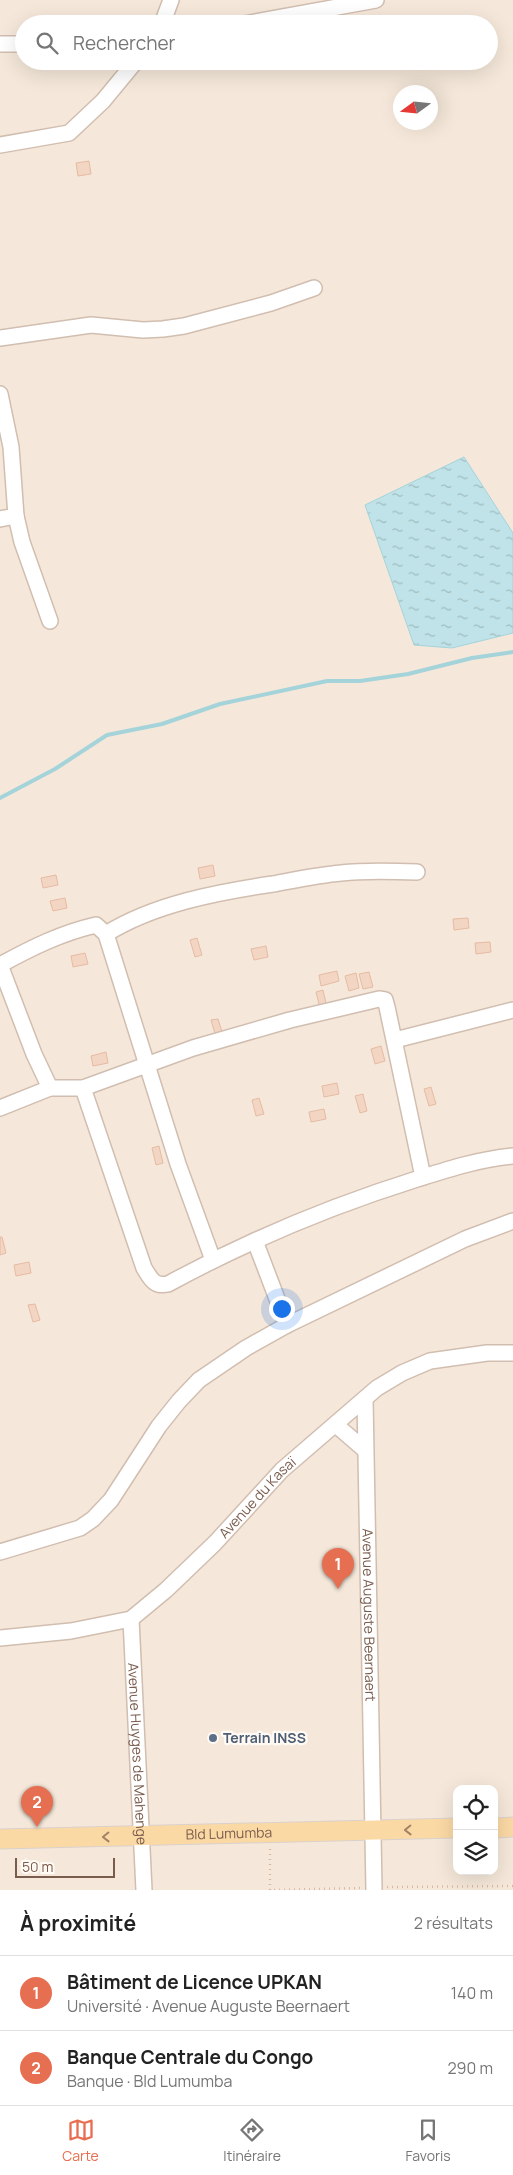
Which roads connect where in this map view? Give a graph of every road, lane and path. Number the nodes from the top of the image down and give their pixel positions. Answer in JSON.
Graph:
{"nodes":[{"id":1,"x":171,"y":0,"type":"edge"},
{"id":2,"x":376,"y":0,"type":"edge"},
{"id":3,"x":165,"y":15,"type":"edge"},
{"id":4,"x":294,"y":15,"type":"edge"},
{"id":5,"x":0,"y":44,"type":"edge"},
{"id":6,"x":15,"y":44,"type":"edge"},
{"id":7,"x":129,"y":70,"type":"edge"},
{"id":8,"x":0,"y":145,"type":"edge"},
{"id":9,"x":314,"y":288,"type":"dead end"},
{"id":10,"x":0,"y":338,"type":"edge"},
{"id":11,"x":0,"y":394,"type":"edge"},
{"id":12,"x":4,"y":428,"type":"edge"},
{"id":13,"x":16,"y":516,"type":"junction"},
{"id":14,"x":0,"y":519,"type":"edge"},
{"id":15,"x":50,"y":621,"type":"dead end"},
{"id":16,"x":417,"y":872,"type":"dead end"},
{"id":17,"x":106,"y":934,"type":"junction"},
{"id":18,"x":0,"y":965,"type":"edge"},
{"id":19,"x":513,"y":1010,"type":"edge"},
{"id":20,"x":395,"y":1040,"type":"junction"},
{"id":21,"x":146,"y":1065,"type":"junction"},
{"id":22,"x":50,"y":1088,"type":"junction"},
{"id":23,"x":83,"y":1088,"type":"junction"},
{"id":24,"x":0,"y":1108,"type":"edge"},
{"id":25,"x":513,"y":1156,"type":"edge"},
{"id":26,"x":423,"y":1177,"type":"junction"},
{"id":27,"x":513,"y":1221,"type":"edge"},
{"id":28,"x":255,"y":1241,"type":"junction"},
{"id":29,"x":213,"y":1260,"type":"junction"},
{"id":30,"x":287,"y":1325,"type":"junction"},
{"id":31,"x":513,"y":1353,"type":"edge"},
{"id":32,"x":365,"y":1399,"type":"junction"},
{"id":33,"x":336,"y":1425,"type":"junction"},
{"id":34,"x":365,"y":1450,"type":"junction"},
{"id":35,"x":0,"y":1552,"type":"edge"},
{"id":36,"x":130,"y":1619,"type":"junction"},
{"id":37,"x":0,"y":1638,"type":"edge"},
{"id":38,"x":513,"y":1827,"type":"edge"},
{"id":39,"x":453,"y":1828,"type":"edge"},
{"id":40,"x":498,"y":1828,"type":"edge"},
{"id":41,"x":374,"y":1830,"type":"junction"},
{"id":42,"x":142,"y":1836,"type":"junction"},
{"id":43,"x":0,"y":1839,"type":"edge"},
{"id":44,"x":270,"y":1847,"type":"dead end"},
{"id":45,"x":513,"y":1886,"type":"edge"},
{"id":46,"x":374,"y":1889,"type":"edge"},
{"id":47,"x":144,"y":1890,"type":"edge"},
{"id":48,"x":269,"y":1890,"type":"edge"}],
"edges":[{"from":1,"to":3,"type":"street"},
{"from":2,"to":4,"type":"street"},
{"from":5,"to":6,"type":"street"},
{"from":7,"to":8,"type":"street"},
{"from":9,"to":10,"type":"street"},
{"from":11,"to":12,"type":"street"},
{"from":12,"to":13,"type":"street"},
{"from":13,"to":14,"type":"street"},
{"from":13,"to":15,"type":"street"},
{"from":16,"to":17,"type":"street"},
{"from":17,"to":18,"type":"street"},
{"from":17,"to":21,"type":"street"},
{"from":18,"to":22,"type":"street"},
{"from":19,"to":20,"type":"street"},
{"from":20,"to":21,"type":"street"},
{"from":20,"to":26,"type":"street"},
{"from":21,"to":23,"type":"street"},
{"from":21,"to":29,"type":"street"},
{"from":22,"to":23,"type":"street"},
{"from":22,"to":24,"type":"street"},
{"from":23,"to":29,"type":"street"},
{"from":25,"to":26,"type":"street"},
{"from":26,"to":28,"type":"street"},
{"from":27,"to":30,"type":"street"},
{"from":28,"to":29,"type":"street"},
{"from":28,"to":30,"type":"street"},
{"from":30,"to":35,"type":"street"},
{"from":31,"to":32,"type":"street","name":"Avenue du Kasaï"},
{"from":32,"to":33,"type":"street","name":"Avenue du Kasaï"},
{"from":32,"to":34,"type":"street","name":"Avenue Auguste Beernaert"},
{"from":33,"to":34,"type":"street"},
{"from":33,"to":36,"type":"street","name":"Avenue du Kasaï"},
{"from":34,"to":41,"type":"street","name":"Avenue Auguste Beernaert"},
{"from":36,"to":37,"type":"street","name":"Avenue du Kasaï"},
{"from":36,"to":42,"type":"street","name":"Avenue Huyges de Mahenge"},
{"from":38,"to":40,"type":"main road"},
{"from":39,"to":41,"type":"main road","name":"Bld Lumumba","one_way":true},
{"from":41,"to":42,"type":"main road","name":"Bld Lumumba"},
{"from":41,"to":46,"type":"street","name":"Avenue Auguste Beernaert"},
{"from":42,"to":43,"type":"main road","name":"Bld Lumumba","one_way":true},
{"from":42,"to":47,"type":"street","name":"Avenue Huyges de Mahenge"},
{"from":44,"to":48,"type":"path"},
{"from":45,"to":46,"type":"path"},
{"from":46,"to":48,"type":"path"}]}
